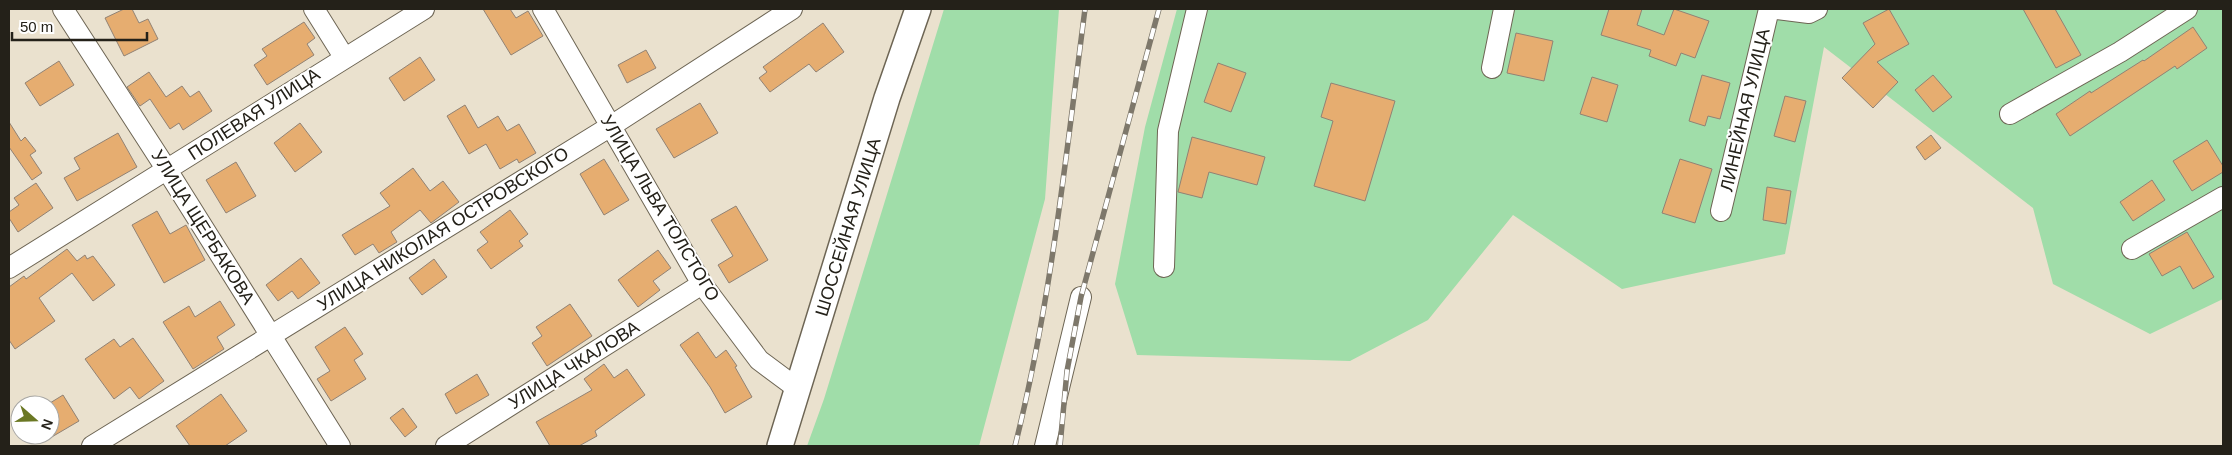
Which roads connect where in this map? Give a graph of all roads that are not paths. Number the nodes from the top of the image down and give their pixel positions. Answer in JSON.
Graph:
{"nodes":[{"id":1,"x":63,"y":9,"type":"edge"},
{"id":2,"x":314,"y":9,"type":"edge"},
{"id":3,"x":424,"y":9,"type":"edge"},
{"id":4,"x":543,"y":9,"type":"edge"},
{"id":5,"x":792,"y":9,"type":"edge"},
{"id":6,"x":918,"y":9,"type":"edge"},
{"id":7,"x":1197,"y":9,"type":"edge"},
{"id":8,"x":1504,"y":9,"type":"edge"},
{"id":9,"x":1769,"y":9,"type":"edge"},
{"id":10,"x":1777,"y":9,"type":"edge"},
{"id":11,"x":1818,"y":9,"type":"edge"},
{"id":12,"x":2187,"y":9,"type":"edge"},
{"id":13,"x":344,"y":57,"type":"junction"},
{"id":14,"x":1492,"y":68,"type":"dead end"},
{"id":15,"x":2010,"y":114,"type":"dead end"},
{"id":16,"x":611,"y":126,"type":"junction"},
{"id":17,"x":168,"y":170,"type":"junction"},
{"id":18,"x":2223,"y":197,"type":"edge"},
{"id":19,"x":1721,"y":211,"type":"dead end"},
{"id":20,"x":2132,"y":249,"type":"dead end"},
{"id":21,"x":1164,"y":267,"type":"dead end"},
{"id":22,"x":9,"y":268,"type":"edge"},
{"id":23,"x":702,"y":284,"type":"junction"},
{"id":24,"x":1080,"y":297,"type":"dead end"},
{"id":25,"x":272,"y":336,"type":"junction"},
{"id":26,"x":798,"y":390,"type":"junction"},
{"id":27,"x":92,"y":446,"type":"edge"},
{"id":28,"x":340,"y":446,"type":"edge"},
{"id":29,"x":446,"y":446,"type":"edge"},
{"id":30,"x":780,"y":446,"type":"edge"},
{"id":31,"x":1045,"y":446,"type":"edge"}],
"edges":[{"from":1,"to":17,"type":"street","name":"УЛИЦА ЩЕРБАКОВА"},
{"from":2,"to":13,"type":"street"},
{"from":3,"to":13,"type":"street","name":"ПОЛЕВАЯ УЛИЦА"},
{"from":4,"to":16,"type":"street","name":"УЛИЦА ЛЬВА ТОЛСТОГО"},
{"from":5,"to":16,"type":"street","name":"УЛИЦА НИКОЛАЯ ОСТРОВСКОГО"},
{"from":6,"to":26,"type":"main road","name":"ШОССЕЙНАЯ УЛИЦА"},
{"from":7,"to":21,"type":"street"},
{"from":8,"to":14,"type":"street"},
{"from":9,"to":19,"type":"street","name":"ЛИНЕЙНАЯ УЛИЦА"},
{"from":10,"to":11,"type":"street"},
{"from":12,"to":15,"type":"street"},
{"from":13,"to":17,"type":"street","name":"ПОЛЕВАЯ УЛИЦА"},
{"from":16,"to":23,"type":"street","name":"УЛИЦА ЛЬВА ТОЛСТОГО"},
{"from":16,"to":25,"type":"street","name":"УЛИЦА НИКОЛАЯ ОСТРОВСКОГО"},
{"from":17,"to":22,"type":"street","name":"ПОЛЕВАЯ УЛИЦА"},
{"from":17,"to":25,"type":"street","name":"УЛИЦА ЩЕРБАКОВА"},
{"from":18,"to":20,"type":"street"},
{"from":23,"to":26,"type":"street","name":"УЛИЦА ЛЬВА ТОЛСТОГО"},
{"from":23,"to":29,"type":"street","name":"УЛИЦА ЧКАЛОВА"},
{"from":24,"to":31,"type":"street"},
{"from":25,"to":27,"type":"street","name":"УЛИЦА НИКОЛАЯ ОСТРОВСКОГО"},
{"from":25,"to":28,"type":"street","name":"УЛИЦА ЩЕРБАКОВА"},
{"from":26,"to":30,"type":"main road","name":"ШОССЕЙНАЯ УЛИЦА"}]}
